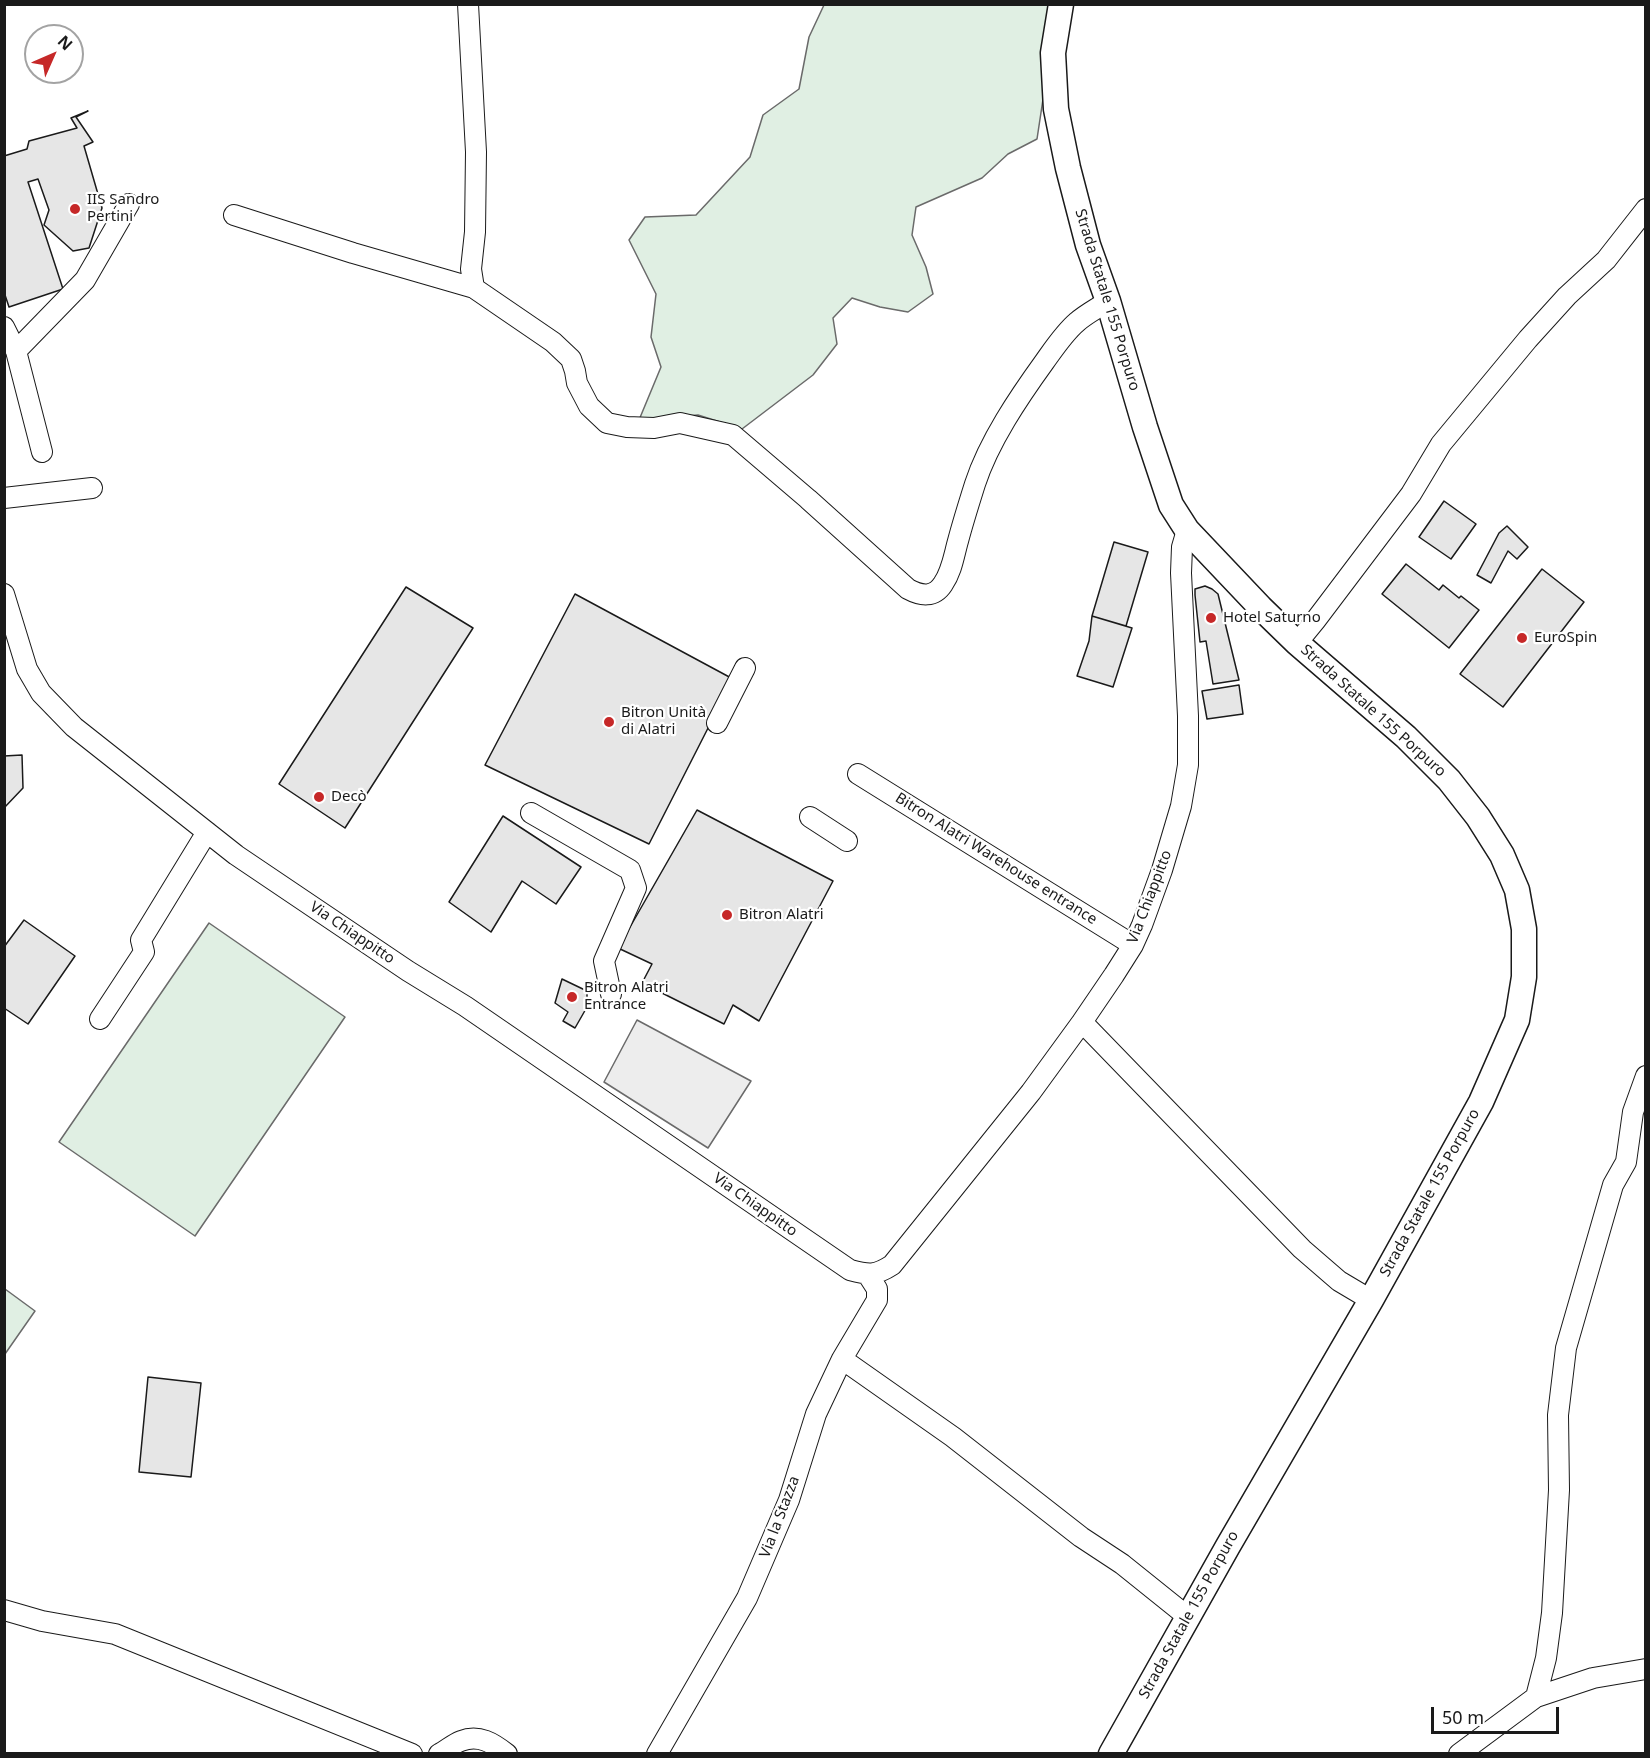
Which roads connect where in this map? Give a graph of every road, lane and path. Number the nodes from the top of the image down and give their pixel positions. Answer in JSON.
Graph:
{"nodes":[{"id":1,"x":468,"y":4,"type":"edge"},
{"id":2,"x":1060,"y":4,"type":"edge"},
{"id":3,"x":129,"y":204,"type":"dead end"},
{"id":4,"x":1646,"y":209,"type":"edge"},
{"id":5,"x":234,"y":215,"type":"dead end"},
{"id":6,"x":474,"y":288,"type":"junction"},
{"id":7,"x":1108,"y":301,"type":"junction"},
{"id":8,"x":4,"y":327,"type":"edge"},
{"id":9,"x":16,"y":351,"type":"junction"},
{"id":10,"x":42,"y":452,"type":"dead end"},
{"id":11,"x":92,"y":488,"type":"dead end"},
{"id":12,"x":4,"y":498,"type":"edge"},
{"id":13,"x":1187,"y":530,"type":"junction"},
{"id":14,"x":4,"y":594,"type":"edge"},
{"id":15,"x":1297,"y":643,"type":"junction"},
{"id":16,"x":745,"y":668,"type":"dead end"},
{"id":17,"x":717,"y":723,"type":"dead end"},
{"id":18,"x":858,"y":774,"type":"dead end"},
{"id":19,"x":531,"y":813,"type":"dead end"},
{"id":20,"x":810,"y":817,"type":"dead end"},
{"id":21,"x":207,"y":832,"type":"junction"},
{"id":22,"x":847,"y":841,"type":"dead end"},
{"id":23,"x":1133,"y":945,"type":"junction"},
{"id":24,"x":611,"y":994,"type":"dead end"},
{"id":25,"x":100,"y":1019,"type":"dead end"},
{"id":26,"x":1082,"y":1022,"type":"junction"},
{"id":27,"x":1646,"y":1076,"type":"edge"},
{"id":28,"x":868,"y":1275,"type":"junction"},
{"id":29,"x":1371,"y":1300,"type":"junction"},
{"id":30,"x":842,"y":1359,"type":"junction"},
{"id":31,"x":4,"y":1610,"type":"edge"},
{"id":32,"x":1188,"y":1617,"type":"junction"},
{"id":33,"x":1646,"y":1669,"type":"edge"},
{"id":34,"x":1536,"y":1696,"type":"junction"},
{"id":35,"x":412,"y":1754,"type":"edge"},
{"id":36,"x":439,"y":1754,"type":"edge"},
{"id":37,"x":507,"y":1754,"type":"edge"},
{"id":38,"x":657,"y":1754,"type":"edge"},
{"id":39,"x":1111,"y":1754,"type":"edge"},
{"id":40,"x":1459,"y":1754,"type":"edge"}],
"edges":[{"from":1,"to":6,"type":"street"},
{"from":2,"to":7,"type":"main road","name":"Strada Statale 155 Porpuro"},
{"from":3,"to":9,"type":"street"},
{"from":4,"to":15,"type":"street"},
{"from":5,"to":6,"type":"street"},
{"from":6,"to":7,"type":"street"},
{"from":7,"to":13,"type":"main road","name":"Strada Statale 155 Porpuro"},
{"from":8,"to":9,"type":"street"},
{"from":9,"to":10,"type":"street"},
{"from":11,"to":12,"type":"street"},
{"from":13,"to":15,"type":"main road","name":"Strada Statale 155 Porpuro"},
{"from":13,"to":23,"type":"street","name":"Via Chiappitto"},
{"from":14,"to":21,"type":"street","name":"Via Chiappitto"},
{"from":15,"to":29,"type":"main road","name":"Strada Statale 155 Porpuro"},
{"from":16,"to":17,"type":"street"},
{"from":18,"to":23,"type":"street","name":"Bitron Alatri Warehouse entrance"},
{"from":19,"to":24,"type":"street"},
{"from":20,"to":22,"type":"street"},
{"from":21,"to":25,"type":"street"},
{"from":21,"to":28,"type":"street","name":"Via Chiappitto"},
{"from":23,"to":26,"type":"street","name":"Via Chiappitto"},
{"from":26,"to":28,"type":"street","name":"Via Chiappitto"},
{"from":26,"to":29,"type":"street"},
{"from":27,"to":34,"type":"street"},
{"from":28,"to":30,"type":"street","name":"Via la Stazza"},
{"from":29,"to":32,"type":"main road","name":"Strada Statale 155 Porpuro"},
{"from":30,"to":32,"type":"street"},
{"from":30,"to":38,"type":"street","name":"Via la Stazza"},
{"from":31,"to":35,"type":"street"},
{"from":32,"to":39,"type":"main road","name":"Strada Statale 155 Porpuro"},
{"from":33,"to":34,"type":"street"},
{"from":34,"to":40,"type":"street"},
{"from":36,"to":37,"type":"street"}]}
